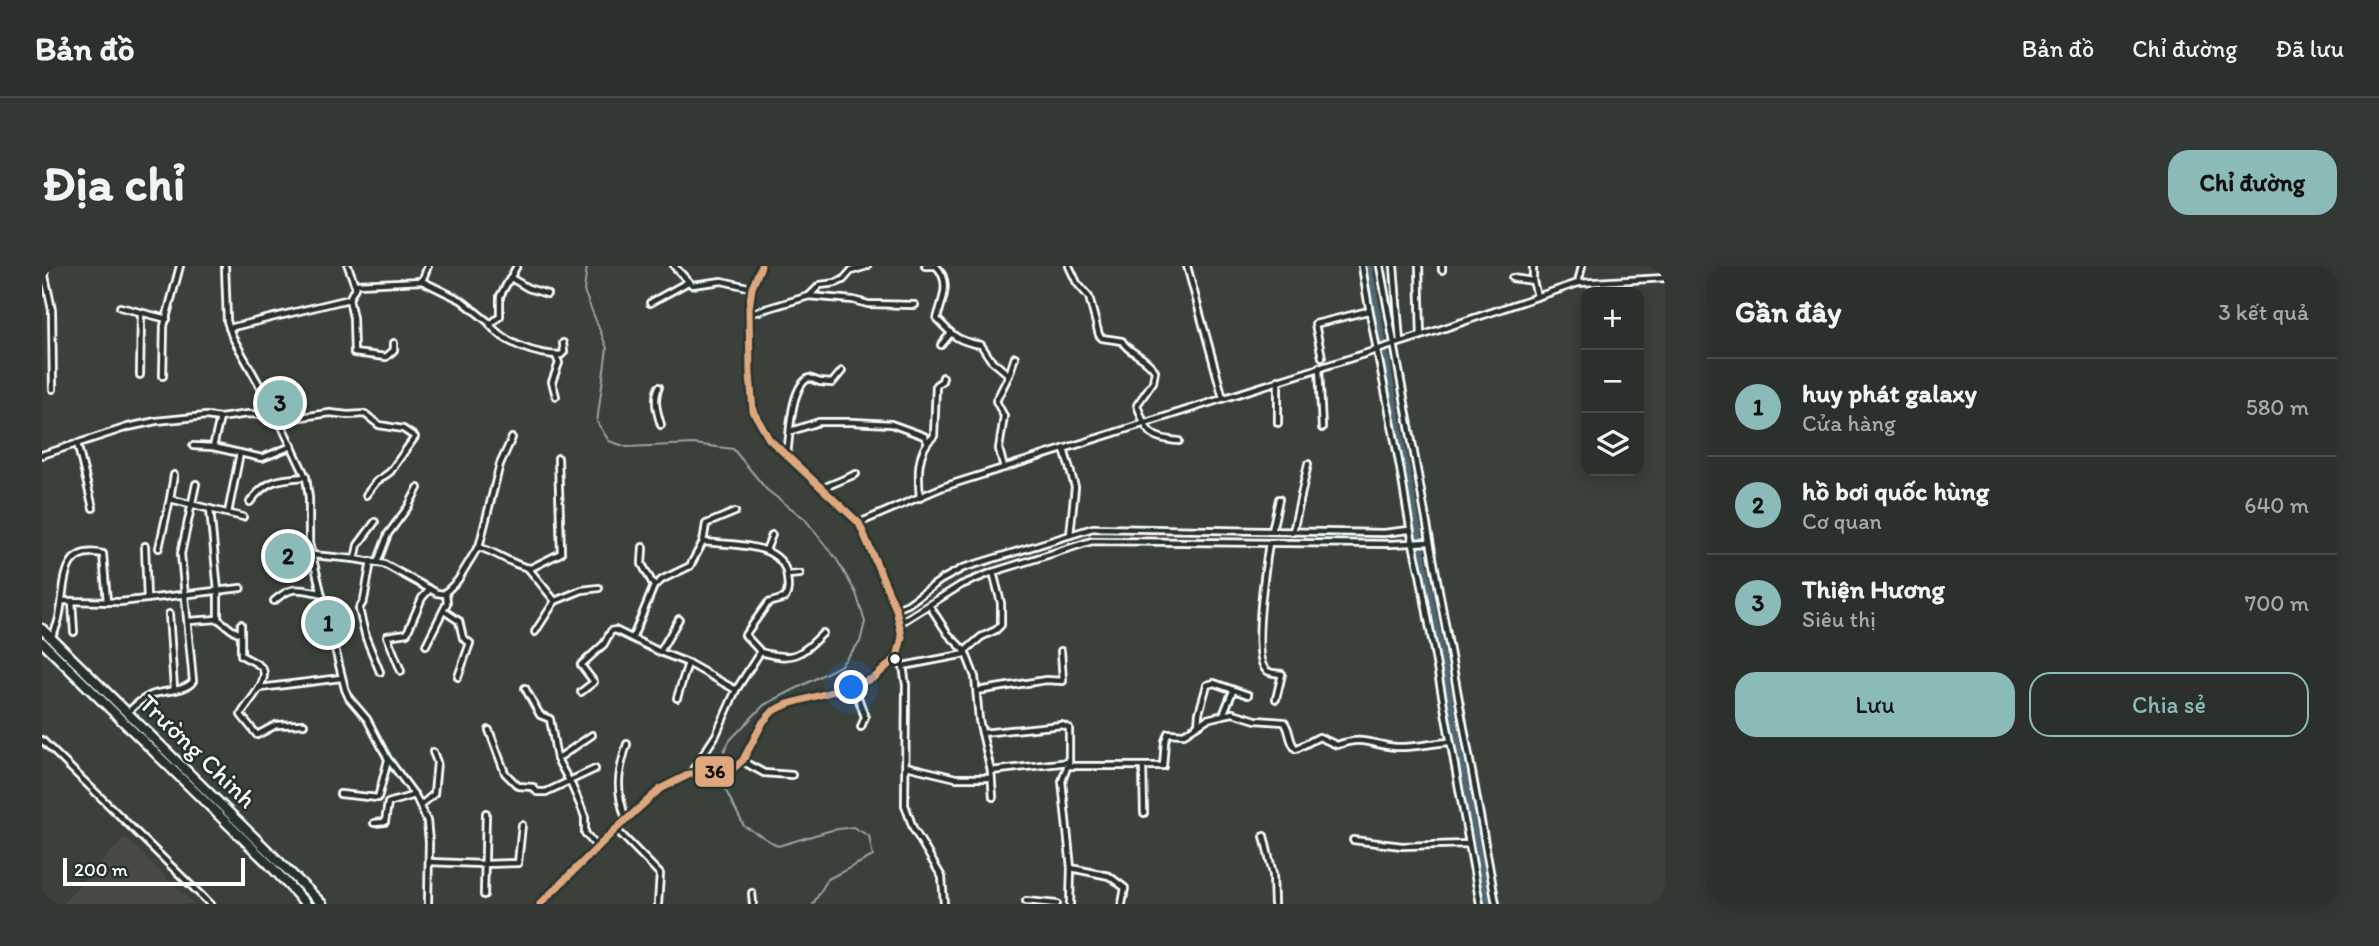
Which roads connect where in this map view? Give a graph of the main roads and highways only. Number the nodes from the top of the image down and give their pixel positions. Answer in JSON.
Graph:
{"nodes":[{"id":1,"x":42,"y":629,"type":"edge"},
{"id":2,"x":46,"y":640,"type":"edge"},
{"id":3,"x":306,"y":904,"type":"edge"},
{"id":4,"x":322,"y":904,"type":"edge"}],
"edges":[{"from":1,"to":2,"type":"highway","name":"Trường Chinh"},
{"from":2,"to":3,"type":"highway","name":"Trường Chinh"},
{"from":2,"to":4,"type":"highway","name":"Trường Chinh"}]}
